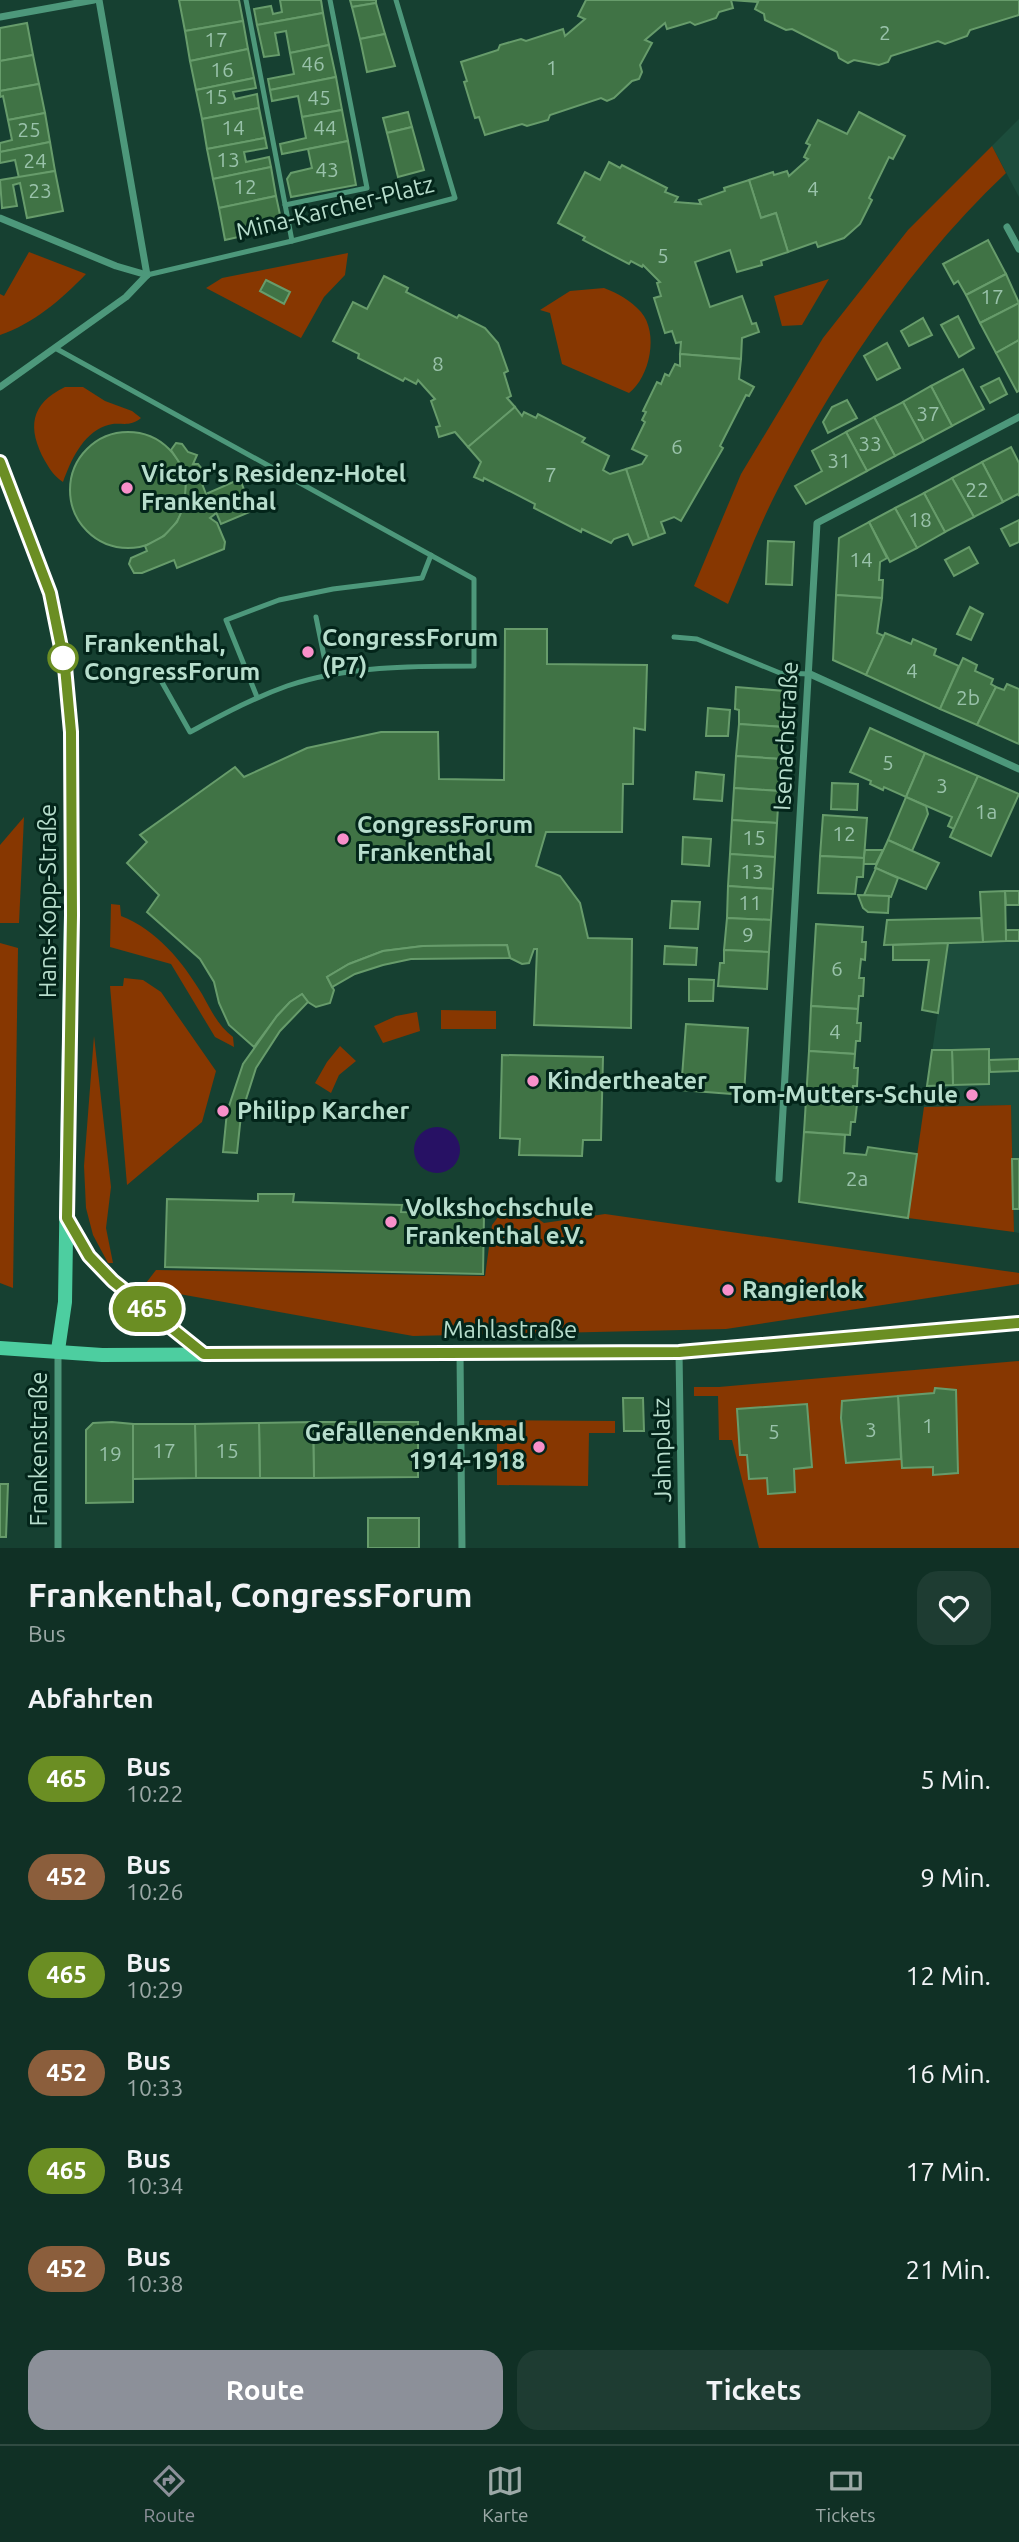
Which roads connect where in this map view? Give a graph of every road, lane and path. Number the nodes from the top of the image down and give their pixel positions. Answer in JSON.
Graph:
{"nodes":[{"id":1,"x":94,"y":0,"type":"edge"},
{"id":2,"x":99,"y":0,"type":"edge"},
{"id":3,"x":246,"y":0,"type":"edge"},
{"id":4,"x":330,"y":0,"type":"edge"},
{"id":5,"x":396,"y":0,"type":"edge"},
{"id":6,"x":0,"y":17,"type":"edge"},
{"id":7,"x":285,"y":205,"type":"junction"},
{"id":8,"x":0,"y":218,"type":"edge"},
{"id":9,"x":1007,"y":227,"type":"dead end"},
{"id":10,"x":292,"y":241,"type":"junction"},
{"id":11,"x":1019,"y":249,"type":"edge"},
{"id":12,"x":147,"y":275,"type":"junction"},
{"id":13,"x":55,"y":348,"type":"junction"},
{"id":14,"x":0,"y":387,"type":"edge"},
{"id":15,"x":1019,"y":416,"type":"edge"},
{"id":16,"x":0,"y":463,"type":"edge"},
{"id":17,"x":431,"y":555,"type":"junction"},
{"id":18,"x":316,"y":617,"type":"dead end"},
{"id":19,"x":674,"y":637,"type":"dead end"},
{"id":20,"x":810,"y":674,"type":"junction"},
{"id":21,"x":328,"y":676,"type":"junction"},
{"id":22,"x":159,"y":677,"type":"dead end"},
{"id":23,"x":257,"y":697,"type":"junction"},
{"id":24,"x":1019,"y":769,"type":"edge"},
{"id":25,"x":779,"y":1179,"type":"dead end"},
{"id":26,"x":67,"y":1218,"type":"junction"},
{"id":27,"x":1019,"y":1323,"type":"edge"},
{"id":28,"x":0,"y":1348,"type":"edge"},
{"id":29,"x":58,"y":1350,"type":"junction"},
{"id":30,"x":679,"y":1352,"type":"junction"},
{"id":31,"x":460,"y":1353,"type":"junction"},
{"id":32,"x":204,"y":1354,"type":"junction"},
{"id":33,"x":58,"y":1548,"type":"edge"},
{"id":34,"x":461,"y":1548,"type":"edge"},
{"id":35,"x":682,"y":1548,"type":"edge"}],
"edges":[{"from":1,"to":6,"type":"street"},
{"from":2,"to":12,"type":"street"},
{"from":3,"to":7,"type":"lane"},
{"from":4,"to":7,"type":"lane"},
{"from":5,"to":10,"type":"lane","name":"Mina-Karcher-Platz"},
{"from":7,"to":10,"type":"lane"},
{"from":8,"to":12,"type":"street","name":"Mina-Karcher-Platz"},
{"from":9,"to":11,"type":"street"},
{"from":10,"to":12,"type":"lane","name":"Mina-Karcher-Platz"},
{"from":12,"to":13,"type":"street"},
{"from":13,"to":14,"type":"street"},
{"from":13,"to":17,"type":"lane"},
{"from":15,"to":20,"type":"street","name":"Isenachstraße"},
{"from":16,"to":26,"type":"main road","name":"Hans-Kopp-Straße"},
{"from":17,"to":21,"type":"lane"},
{"from":17,"to":23,"type":"lane"},
{"from":18,"to":21,"type":"lane"},
{"from":19,"to":20,"type":"lane"},
{"from":20,"to":24,"type":"street"},
{"from":20,"to":25,"type":"street","name":"Isenachstraße"},
{"from":21,"to":23,"type":"lane"},
{"from":22,"to":23,"type":"lane"},
{"from":26,"to":29,"type":"main road","name":"Hans-Kopp-Straße"},
{"from":26,"to":32,"type":"main road"},
{"from":27,"to":30,"type":"main road","name":"Mahlastraße"},
{"from":28,"to":29,"type":"main road","name":"Mahlastraße"},
{"from":29,"to":32,"type":"main road","name":"Mahlastraße"},
{"from":29,"to":33,"type":"street","name":"Frankenstraße"},
{"from":30,"to":31,"type":"main road","name":"Mahlastraße"},
{"from":30,"to":35,"type":"street","name":"Jahnplatz"},
{"from":31,"to":32,"type":"main road","name":"Mahlastraße"},
{"from":31,"to":34,"type":"street"}]}
